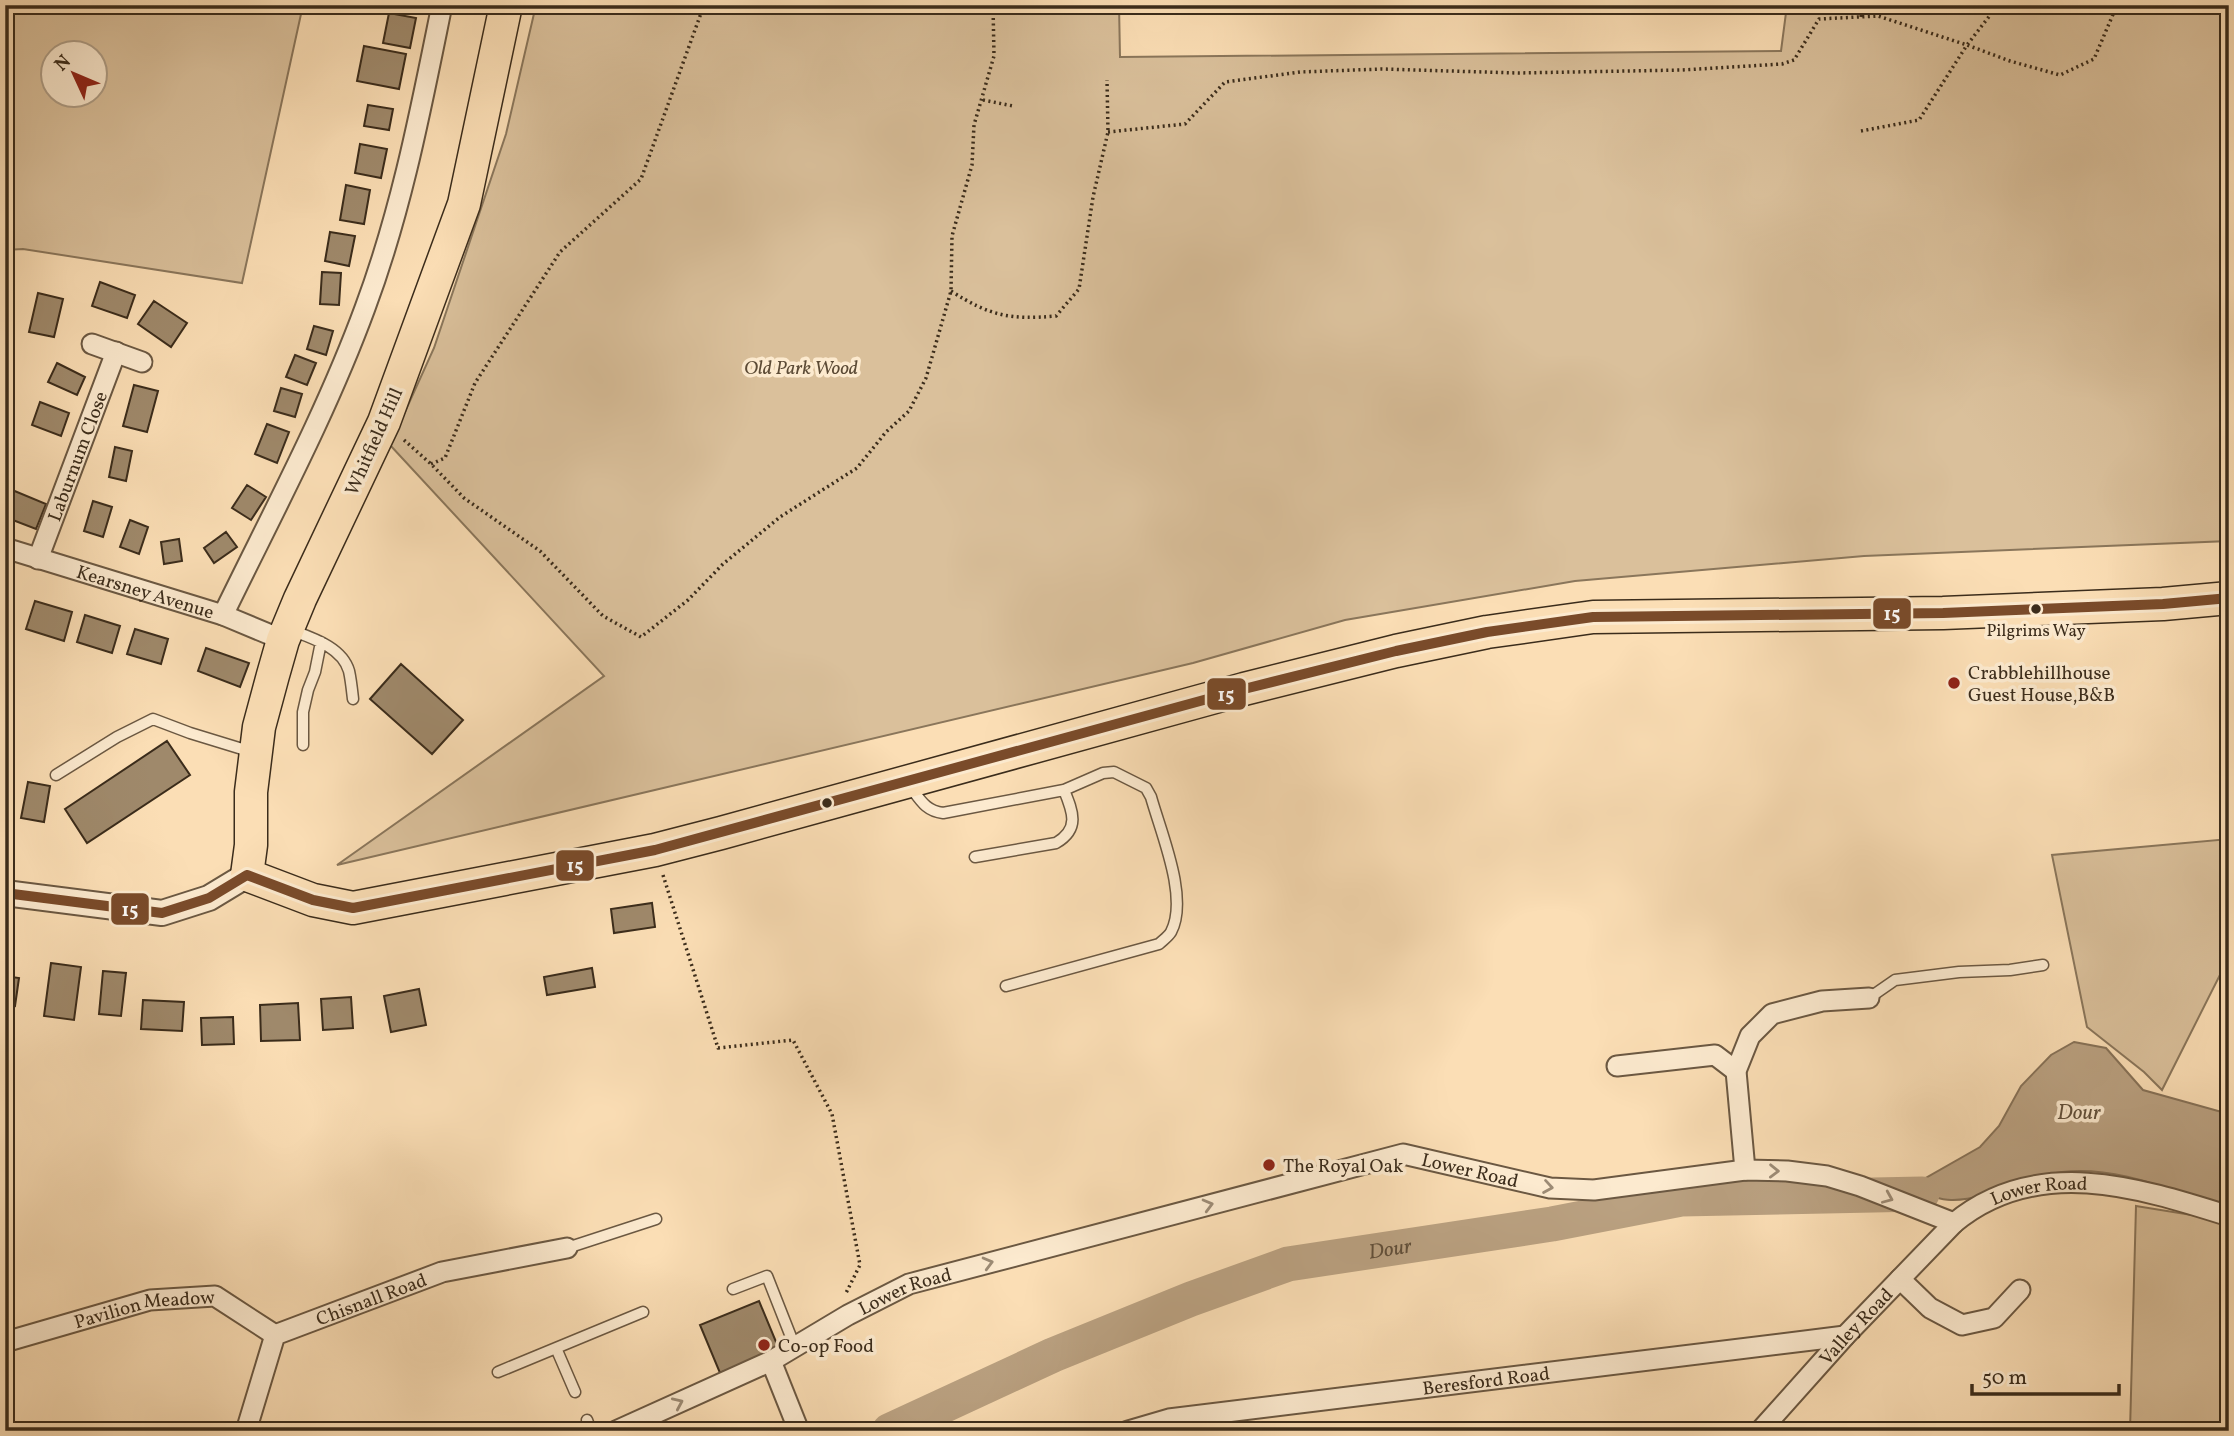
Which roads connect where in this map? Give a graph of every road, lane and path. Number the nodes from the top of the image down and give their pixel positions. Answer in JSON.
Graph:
{"nodes":[{"id":1,"x":442,"y":5,"type":"edge"},
{"id":2,"x":506,"y":5,"type":"edge"},
{"id":3,"x":704,"y":5,"type":"edge"},
{"id":4,"x":993,"y":5,"type":"edge"},
{"id":5,"x":1863,"y":5,"type":"edge"},
{"id":6,"x":1998,"y":5,"type":"edge"},
{"id":7,"x":2117,"y":5,"type":"edge"},
{"id":8,"x":1861,"y":17,"type":"junction"},
{"id":9,"x":1967,"y":45,"type":"junction"},
{"id":10,"x":1107,"y":79,"type":"dead end"},
{"id":11,"x":983,"y":100,"type":"junction"},
{"id":12,"x":1013,"y":106,"type":"dead end"},
{"id":13,"x":1861,"y":131,"type":"dead end"},
{"id":14,"x":1108,"y":132,"type":"junction"},
{"id":15,"x":951,"y":291,"type":"junction"},
{"id":16,"x":92,"y":344,"type":"dead end"},
{"id":17,"x":116,"y":352,"type":"junction"},
{"id":18,"x":142,"y":362,"type":"dead end"},
{"id":19,"x":384,"y":422,"type":"junction"},
{"id":20,"x":431,"y":464,"type":"junction"},
{"id":21,"x":5,"y":548,"type":"edge"},
{"id":22,"x":38,"y":559,"type":"junction"},
{"id":23,"x":2229,"y":598,"type":"edge"},
{"id":24,"x":223,"y":615,"type":"junction"},
{"id":25,"x":285,"y":634,"type":"junction"},
{"id":26,"x":321,"y":642,"type":"junction"},
{"id":27,"x":353,"y":699,"type":"dead end"},
{"id":28,"x":303,"y":745,"type":"dead end"},
{"id":29,"x":256,"y":753,"type":"junction"},
{"id":30,"x":56,"y":775,"type":"dead end"},
{"id":31,"x":907,"y":782,"type":"junction"},
{"id":32,"x":1064,"y":790,"type":"junction"},
{"id":33,"x":655,"y":850,"type":"junction"},
{"id":34,"x":975,"y":857,"type":"dead end"},
{"id":35,"x":247,"y":875,"type":"junction"},
{"id":36,"x":5,"y":893,"type":"edge"},
{"id":37,"x":2043,"y":965,"type":"dead end"},
{"id":38,"x":1006,"y":986,"type":"dead end"},
{"id":39,"x":1869,"y":998,"type":"joint"},
{"id":40,"x":1617,"y":1066,"type":"dead end"},
{"id":41,"x":1736,"y":1071,"type":"junction"},
{"id":42,"x":1745,"y":1170,"type":"junction"},
{"id":43,"x":2229,"y":1216,"type":"edge"},
{"id":44,"x":656,"y":1219,"type":"dead end"},
{"id":45,"x":1954,"y":1223,"type":"junction"},
{"id":46,"x":567,"y":1248,"type":"joint"},
{"id":47,"x":1900,"y":1279,"type":"junction"},
{"id":48,"x":733,"y":1289,"type":"dead end"},
{"id":49,"x":2020,"y":1290,"type":"dead end"},
{"id":50,"x":643,"y":1312,"type":"dead end"},
{"id":51,"x":848,"y":1315,"type":"junction"},
{"id":52,"x":275,"y":1335,"type":"junction"},
{"id":53,"x":1845,"y":1336,"type":"junction"},
{"id":54,"x":5,"y":1342,"type":"edge"},
{"id":55,"x":795,"y":1347,"type":"junction"},
{"id":56,"x":556,"y":1348,"type":"junction"},
{"id":57,"x":771,"y":1361,"type":"junction"},
{"id":58,"x":498,"y":1372,"type":"dead end"},
{"id":59,"x":575,"y":1392,"type":"dead end"},
{"id":60,"x":587,"y":1420,"type":"dead end"},
{"id":61,"x":1763,"y":1430,"type":"edge"},
{"id":62,"x":246,"y":1431,"type":"edge"},
{"id":63,"x":592,"y":1431,"type":"edge"},
{"id":64,"x":616,"y":1431,"type":"edge"},
{"id":65,"x":799,"y":1431,"type":"edge"},
{"id":66,"x":1128,"y":1431,"type":"edge"}],
"edges":[{"from":1,"to":24,"type":"street"},
{"from":2,"to":19,"type":"main road","name":"Whitfield Hill"},
{"from":3,"to":20,"type":"path"},
{"from":4,"to":11,"type":"path"},
{"from":5,"to":8,"type":"path"},
{"from":6,"to":9,"type":"path"},
{"from":7,"to":9,"type":"path"},
{"from":8,"to":9,"type":"path"},
{"from":8,"to":14,"type":"path"},
{"from":9,"to":13,"type":"path"},
{"from":10,"to":14,"type":"path"},
{"from":11,"to":12,"type":"path"},
{"from":11,"to":15,"type":"path"},
{"from":14,"to":15,"type":"path"},
{"from":15,"to":20,"type":"path"},
{"from":16,"to":17,"type":"street"},
{"from":17,"to":18,"type":"street"},
{"from":17,"to":22,"type":"street","name":"Laburnum Close"},
{"from":19,"to":20,"type":"path"},
{"from":19,"to":25,"type":"main road","name":"Whitfield Hill"},
{"from":21,"to":22,"type":"street","name":"Kearsney Avenue"},
{"from":22,"to":24,"type":"street","name":"Kearsney Avenue"},
{"from":23,"to":31,"type":"main road"},
{"from":24,"to":25,"type":"street","name":"Kearsney Avenue"},
{"from":25,"to":26,"type":"lane"},
{"from":25,"to":29,"type":"main road","name":"Whitfield Hill"},
{"from":26,"to":27,"type":"lane"},
{"from":26,"to":28,"type":"lane"},
{"from":29,"to":30,"type":"lane"},
{"from":29,"to":35,"type":"main road","name":"Whitfield Hill"},
{"from":31,"to":32,"type":"lane"},
{"from":31,"to":33,"type":"main road"},
{"from":32,"to":34,"type":"lane"},
{"from":32,"to":38,"type":"lane"},
{"from":33,"to":35,"type":"main road"},
{"from":33,"to":51,"type":"path"},
{"from":35,"to":36,"type":"street"},
{"from":37,"to":39,"type":"lane"},
{"from":39,"to":41,"type":"street"},
{"from":40,"to":41,"type":"street"},
{"from":41,"to":42,"type":"street"},
{"from":42,"to":45,"type":"street","name":"Lower Road","one_way":true},
{"from":51,"to":42,"type":"street","name":"Lower Road","one_way":true},
{"from":43,"to":45,"type":"street","name":"Lower Road"},
{"from":44,"to":46,"type":"lane"},
{"from":45,"to":47,"type":"street","name":"Valley Road"},
{"from":46,"to":52,"type":"street","name":"Chisnall Road"},
{"from":47,"to":49,"type":"street"},
{"from":47,"to":53,"type":"street","name":"Valley Road"},
{"from":48,"to":55,"type":"lane"},
{"from":50,"to":56,"type":"lane"},
{"from":51,"to":55,"type":"street","name":"Lower Road"},
{"from":52,"to":54,"type":"street","name":"Pavilion Meadow"},
{"from":52,"to":62,"type":"street"},
{"from":53,"to":61,"type":"street","name":"Valley Road"},
{"from":53,"to":66,"type":"street","name":"Beresford Road"},
{"from":55,"to":57,"type":"street","name":"Lower Road"},
{"from":56,"to":58,"type":"lane"},
{"from":56,"to":59,"type":"lane"},
{"from":64,"to":57,"type":"street","name":"Lower Road","one_way":true},
{"from":57,"to":65,"type":"street"},
{"from":60,"to":63,"type":"lane"}]}
